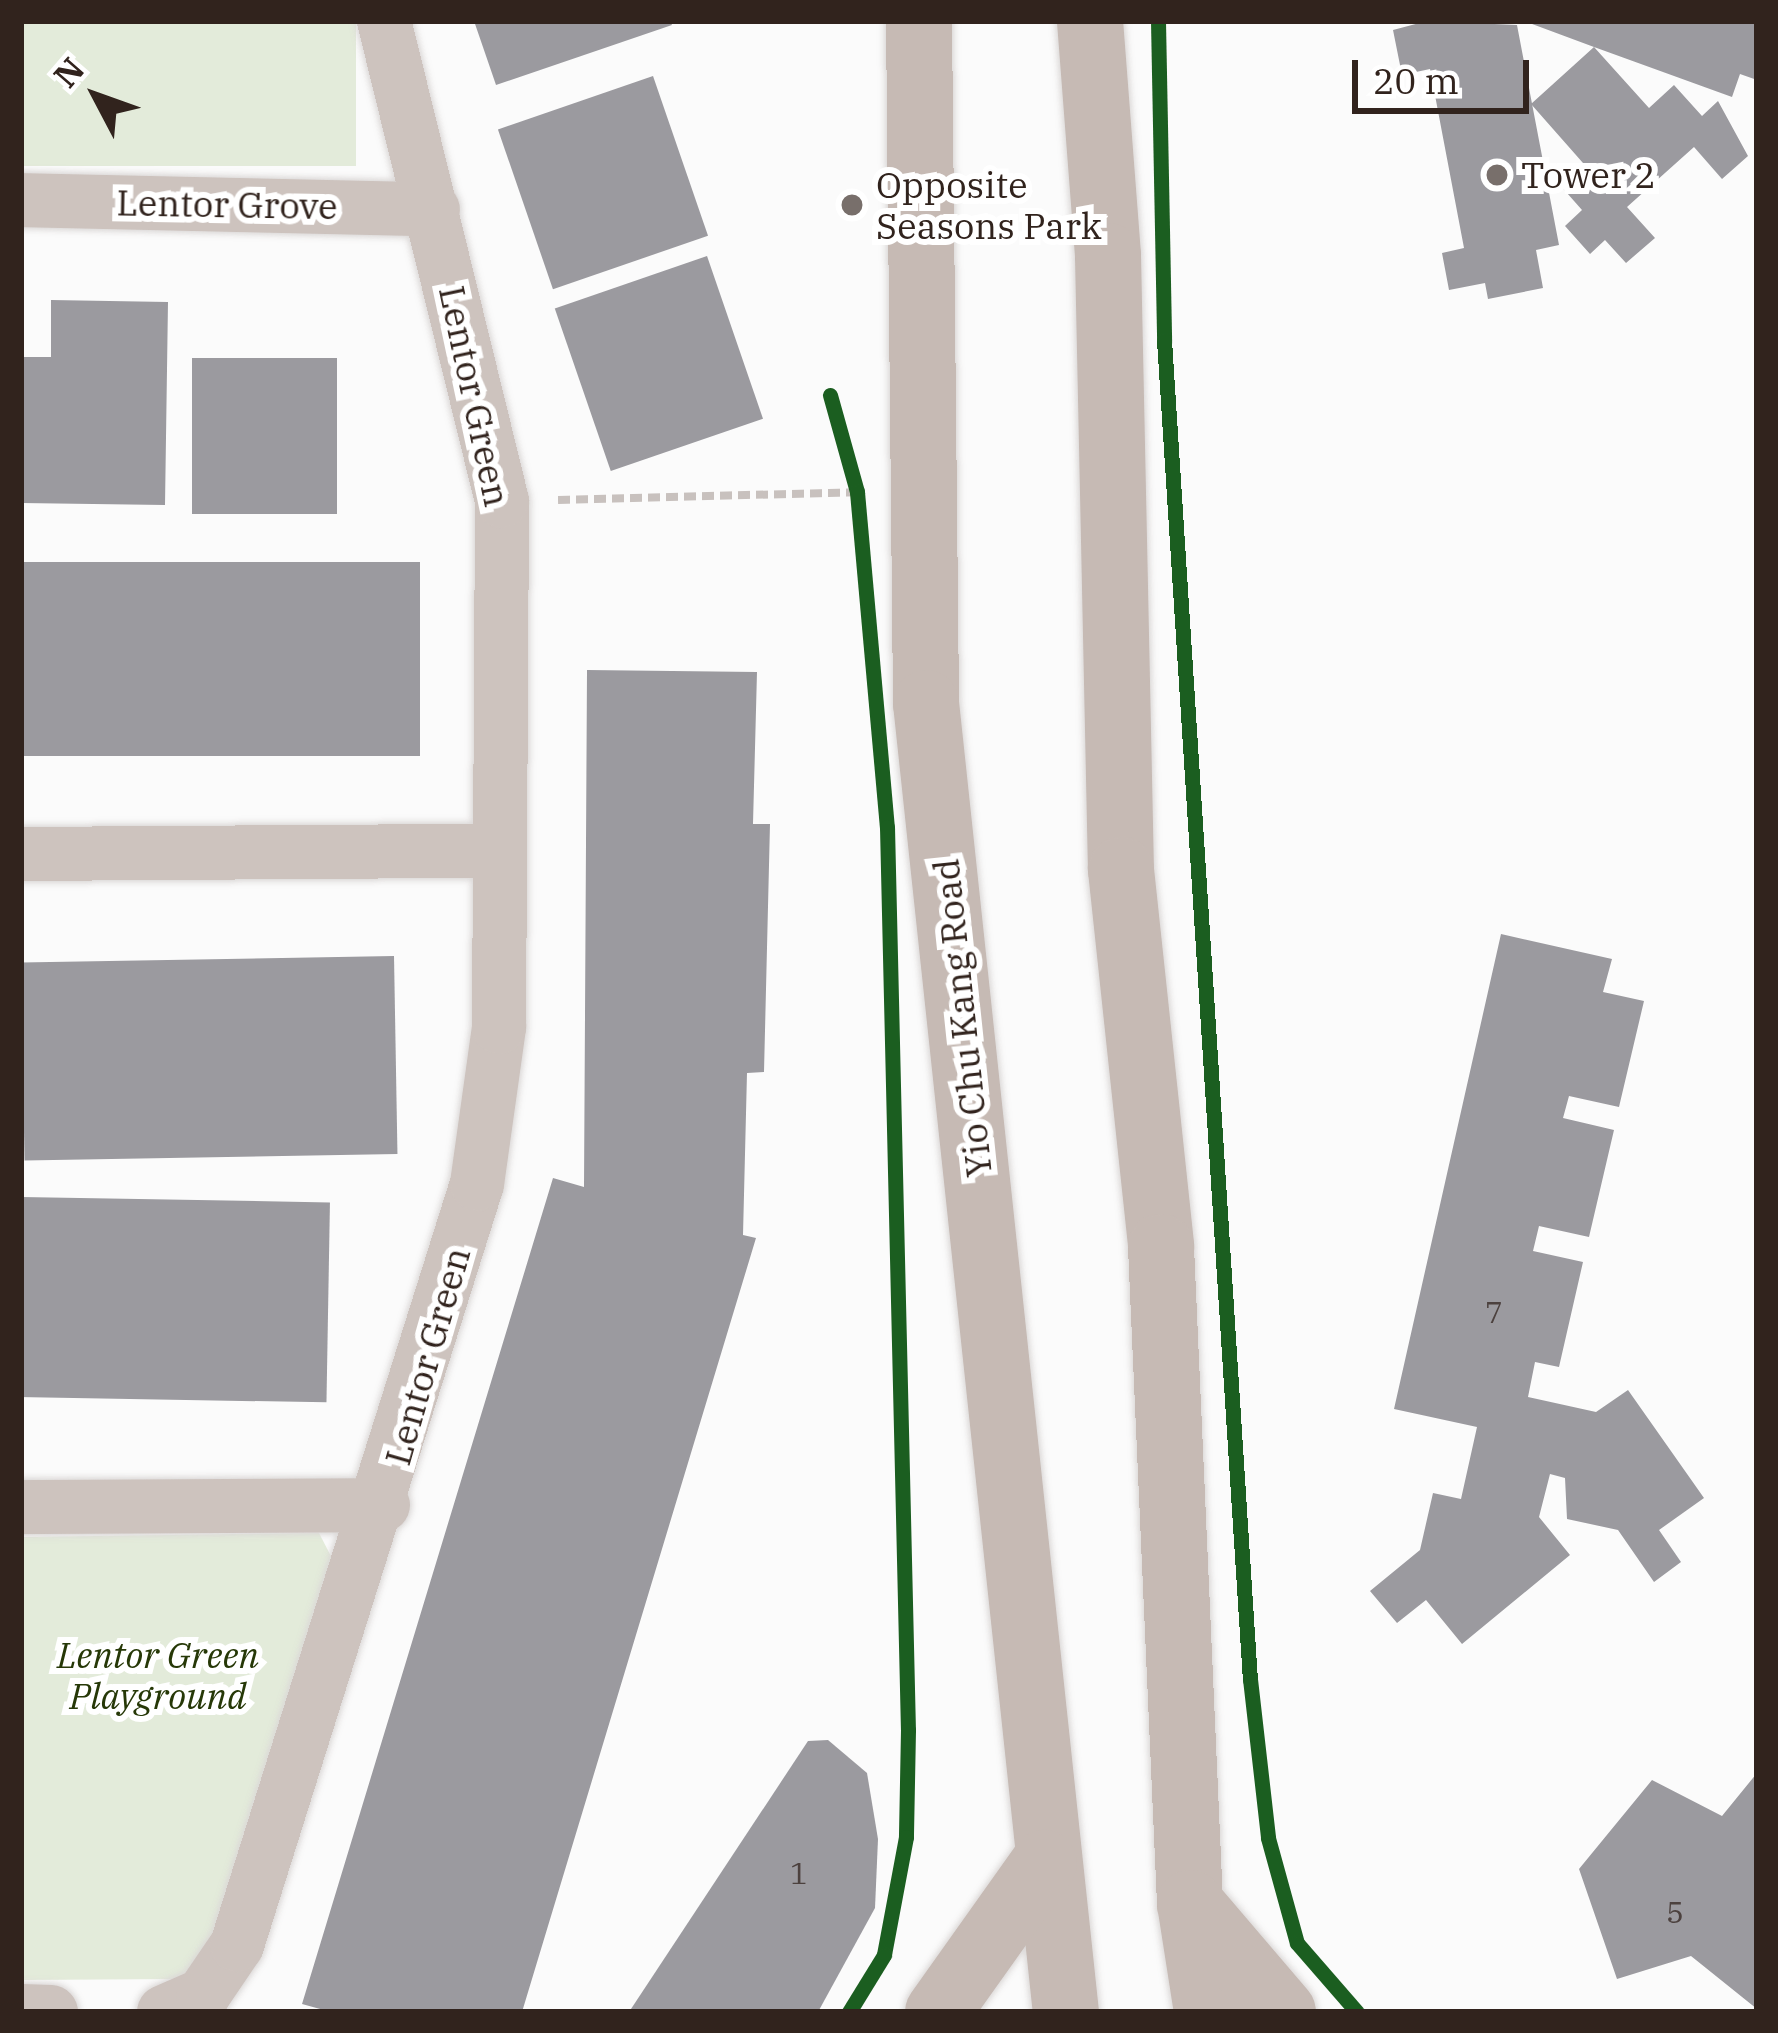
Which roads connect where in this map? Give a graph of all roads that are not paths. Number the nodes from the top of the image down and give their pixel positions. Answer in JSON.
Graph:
{"nodes":[{"id":1,"x":384,"y":21,"type":"edge"},
{"id":2,"x":919,"y":21,"type":"edge"},
{"id":3,"x":1090,"y":21,"type":"edge"},
{"id":4,"x":21,"y":200,"type":"edge"},
{"id":5,"x":433,"y":208,"type":"junction"},
{"id":6,"x":497,"y":850,"type":"junction"},
{"id":7,"x":21,"y":854,"type":"edge"},
{"id":8,"x":383,"y":1505,"type":"junction"},
{"id":9,"x":21,"y":1508,"type":"edge"},
{"id":10,"x":1044,"y":1863,"type":"junction"},
{"id":11,"x":1190,"y":1903,"type":"junction"},
{"id":12,"x":21,"y":2012,"type":"edge"},
{"id":13,"x":51,"y":2012,"type":"edge"},
{"id":14,"x":164,"y":2012,"type":"edge"},
{"id":15,"x":938,"y":2012,"type":"edge"},
{"id":16,"x":1066,"y":2012,"type":"edge"},
{"id":17,"x":1207,"y":2012,"type":"edge"},
{"id":18,"x":1283,"y":2012,"type":"edge"}],
"edges":[{"from":1,"to":5,"type":"street","name":"Lentor Green"},
{"from":2,"to":10,"type":"main road","name":"Yio Chu Kang Road"},
{"from":3,"to":11,"type":"main road"},
{"from":4,"to":5,"type":"street","name":"Lentor Grove"},
{"from":5,"to":6,"type":"street","name":"Lentor Green"},
{"from":6,"to":7,"type":"street"},
{"from":6,"to":8,"type":"street","name":"Lentor Green"},
{"from":8,"to":9,"type":"street","name":"Lentor Green"},
{"from":8,"to":14,"type":"street","name":"Lentor Green"},
{"from":10,"to":15,"type":"main road"},
{"from":10,"to":16,"type":"main road","name":"Yio Chu Kang Road"},
{"from":11,"to":17,"type":"main road"},
{"from":11,"to":18,"type":"main road"},
{"from":12,"to":13,"type":"street"}]}
